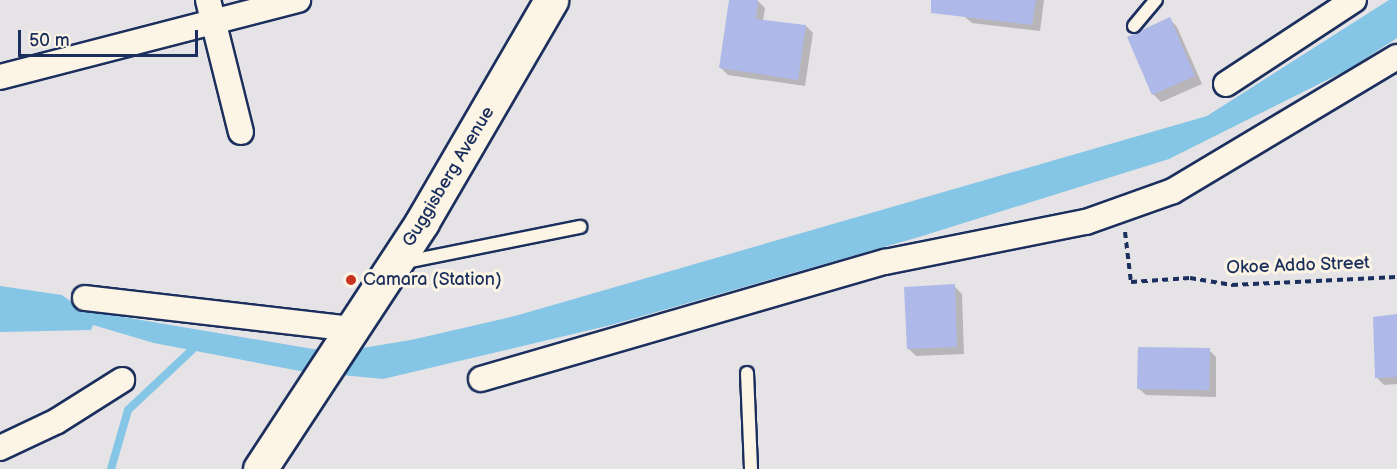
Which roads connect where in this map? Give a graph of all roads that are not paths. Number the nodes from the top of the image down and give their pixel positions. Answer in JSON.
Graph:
{"nodes":[{"id":1,"x":298,"y":0,"type":"edge"},
{"id":2,"x":551,"y":0,"type":"edge"},
{"id":3,"x":1156,"y":0,"type":"edge"},
{"id":4,"x":1354,"y":0,"type":"edge"},
{"id":5,"x":209,"y":11,"type":"edge"},
{"id":6,"x":1134,"y":26,"type":"dead end"},
{"id":7,"x":1397,"y":57,"type":"edge"},
{"id":8,"x":0,"y":77,"type":"edge"},
{"id":9,"x":1226,"y":84,"type":"dead end"},
{"id":10,"x":241,"y":132,"type":"dead end"},
{"id":11,"x":580,"y":226,"type":"dead end"},
{"id":12,"x":394,"y":265,"type":"junction"},
{"id":13,"x":85,"y":298,"type":"dead end"},
{"id":14,"x":346,"y":338,"type":"junction"},
{"id":15,"x":747,"y":373,"type":"dead end"},
{"id":16,"x":481,"y":379,"type":"dead end"},
{"id":17,"x":122,"y":380,"type":"dead end"},
{"id":18,"x":0,"y":448,"type":"edge"},
{"id":19,"x":260,"y":469,"type":"edge"},
{"id":20,"x":751,"y":469,"type":"edge"}],
"edges":[{"from":1,"to":5,"type":"street"},
{"from":2,"to":12,"type":"main road","name":"Guggisberg Avenue"},
{"from":3,"to":6,"type":"lane"},
{"from":4,"to":9,"type":"street"},
{"from":5,"to":8,"type":"street"},
{"from":5,"to":10,"type":"street"},
{"from":7,"to":16,"type":"street"},
{"from":11,"to":12,"type":"lane"},
{"from":12,"to":14,"type":"main road","name":"Guggisberg Avenue"},
{"from":13,"to":14,"type":"street"},
{"from":14,"to":19,"type":"main road","name":"Guggisberg Avenue"},
{"from":15,"to":20,"type":"lane"},
{"from":17,"to":18,"type":"street"}]}
